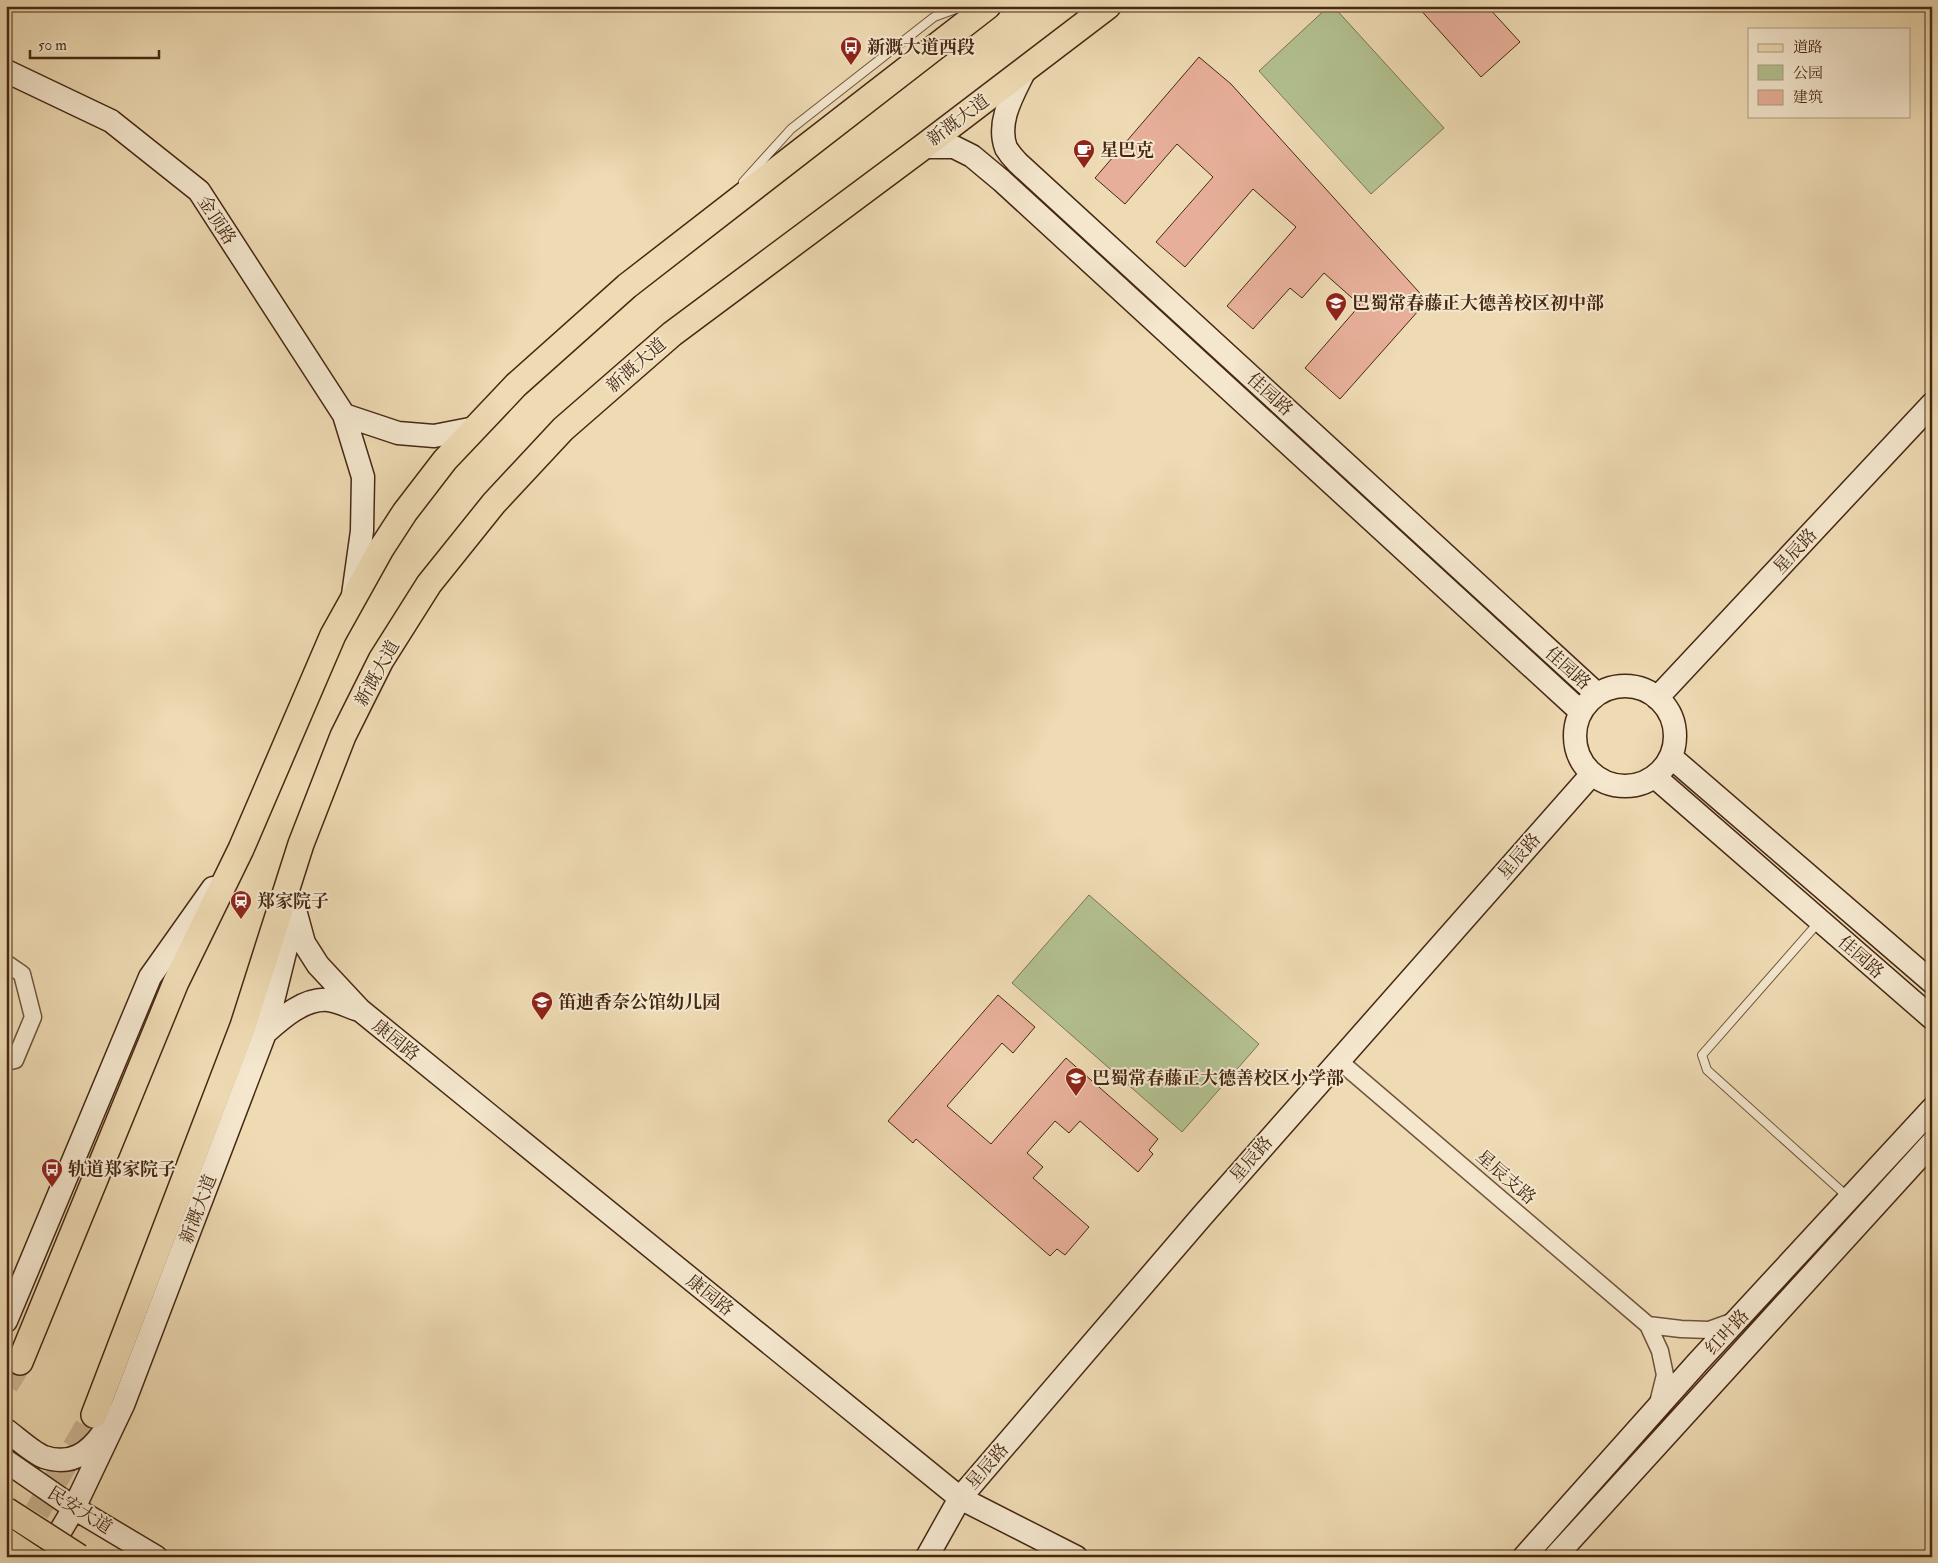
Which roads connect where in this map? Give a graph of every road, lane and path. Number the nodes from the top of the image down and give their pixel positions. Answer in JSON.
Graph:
{"nodes":[{"id":1,"x":964,"y":6,"type":"edge"},
{"id":2,"x":988,"y":6,"type":"edge"},
{"id":3,"x":1087,"y":6,"type":"edge"},
{"id":4,"x":1108,"y":6,"type":"edge"},
{"id":5,"x":1056,"y":45,"type":"junction"},
{"id":6,"x":1025,"y":70,"type":"junction"},
{"id":7,"x":6,"y":71,"type":"edge"},
{"id":8,"x":923,"y":147,"type":"junction"},
{"id":9,"x":705,"y":225,"type":"junction"},
{"id":10,"x":1932,"y":404,"type":"edge"},
{"id":11,"x":344,"y":415,"type":"junction"},
{"id":12,"x":475,"y":428,"type":"junction"},
{"id":13,"x":353,"y":598,"type":"junction"},
{"id":14,"x":1597,"y":694,"type":"junction"},
{"id":15,"x":1658,"y":698,"type":"junction"},
{"id":16,"x":1580,"y":711,"type":"junction"},
{"id":17,"x":1671,"y":758,"type":"junction"},
{"id":18,"x":1592,"y":774,"type":"junction"},
{"id":19,"x":1656,"y":777,"type":"junction"},
{"id":20,"x":301,"y":844,"type":"junction"},
{"id":21,"x":241,"y":849,"type":"junction"},
{"id":22,"x":295,"y":910,"type":"junction"},
{"id":23,"x":1820,"y":920,"type":"junction"},
{"id":24,"x":6,"y":963,"type":"edge"},
{"id":25,"x":1932,"y":982,"type":"edge"},
{"id":26,"x":360,"y":1010,"type":"junction"},
{"id":27,"x":1932,"y":1018,"type":"edge"},
{"id":28,"x":266,"y":1032,"type":"junction"},
{"id":29,"x":1338,"y":1060,"type":"junction"},
{"id":30,"x":6,"y":1062,"type":"edge"},
{"id":31,"x":1932,"y":1109,"type":"edge"},
{"id":32,"x":1932,"y":1143,"type":"edge"},
{"id":33,"x":1932,"y":1157,"type":"edge"},
{"id":34,"x":1909,"y":1167,"type":"junction"},
{"id":35,"x":1850,"y":1198,"type":"junction"},
{"id":36,"x":1739,"y":1319,"type":"junction"},
{"id":37,"x":6,"y":1321,"type":"edge"},
{"id":38,"x":1648,"y":1325,"type":"junction"},
{"id":39,"x":20,"y":1362,"type":"tunnel mouth"},
{"id":40,"x":123,"y":1405,"type":"junction"},
{"id":41,"x":1657,"y":1408,"type":"junction"},
{"id":42,"x":94,"y":1415,"type":"tunnel mouth"},
{"id":43,"x":6,"y":1430,"type":"edge"},
{"id":44,"x":6,"y":1461,"type":"edge"},
{"id":45,"x":960,"y":1498,"type":"junction"},
{"id":46,"x":74,"y":1508,"type":"junction"},
{"id":47,"x":6,"y":1510,"type":"edge"},
{"id":48,"x":6,"y":1541,"type":"edge"},
{"id":49,"x":30,"y":1557,"type":"edge"},
{"id":50,"x":45,"y":1557,"type":"edge"},
{"id":51,"x":79,"y":1557,"type":"edge"},
{"id":52,"x":156,"y":1557,"type":"edge"},
{"id":53,"x":927,"y":1557,"type":"edge"},
{"id":54,"x":1076,"y":1557,"type":"edge"},
{"id":55,"x":1524,"y":1557,"type":"edge"},
{"id":56,"x":1555,"y":1557,"type":"edge"}],
"edges":[{"from":1,"to":9,"type":"lane"},
{"from":2,"to":9,"type":"main road"},
{"from":3,"to":5,"type":"street"},
{"from":4,"to":5,"type":"main road","name":"新溉大道"},
{"from":5,"to":6,"type":"main road","name":"新溉大道"},
{"from":6,"to":8,"type":"main road","name":"新溉大道"},
{"from":6,"to":14,"type":"street","name":"佳园路"},
{"from":7,"to":11,"type":"street","name":"金顶路"},
{"from":8,"to":16,"type":"street","name":"佳园路"},
{"from":8,"to":20,"type":"main road","name":"新溉大道"},
{"from":9,"to":12,"type":"main road"},
{"from":10,"to":15,"type":"street","name":"星辰路"},
{"from":11,"to":12,"type":"street"},
{"from":11,"to":13,"type":"street","name":"金顶路"},
{"from":12,"to":13,"type":"main road"},
{"from":13,"to":21,"type":"main road"},
{"from":14,"to":15,"type":"street"},
{"from":14,"to":16,"type":"street"},
{"from":15,"to":17,"type":"street"},
{"from":16,"to":18,"type":"street"},
{"from":17,"to":19,"type":"street"},
{"from":17,"to":25,"type":"street","name":"佳园路"},
{"from":18,"to":19,"type":"street"},
{"from":18,"to":29,"type":"street","name":"星辰路"},
{"from":19,"to":23,"type":"street","name":"佳园路"},
{"from":20,"to":22,"type":"street","name":"新溉大道"},
{"from":20,"to":42,"type":"main road","name":"新溉大道"},
{"from":21,"to":37,"type":"street"},
{"from":21,"to":39,"type":"main road"},
{"from":22,"to":26,"type":"street"},
{"from":22,"to":28,"type":"street","name":"新溉大道"},
{"from":23,"to":27,"type":"street","name":"佳园路"},
{"from":23,"to":35,"type":"lane"},
{"from":24,"to":30,"type":"street"},
{"from":26,"to":28,"type":"street"},
{"from":26,"to":45,"type":"street","name":"康园路"},
{"from":28,"to":40,"type":"street","name":"新溉大道"},
{"from":29,"to":38,"type":"street","name":"星辰支路"},
{"from":29,"to":45,"type":"street","name":"星辰路"},
{"from":31,"to":35,"type":"street","name":"红叶路"},
{"from":32,"to":34,"type":"street","name":"红叶路"},
{"from":33,"to":34,"type":"street"},
{"from":34,"to":56,"type":"street","name":"红叶路"},
{"from":35,"to":36,"type":"street","name":"红叶路"},
{"from":36,"to":38,"type":"street"},
{"from":36,"to":41,"type":"street","name":"红叶路"},
{"from":38,"to":41,"type":"street"},
{"from":40,"to":43,"type":"street"},
{"from":40,"to":46,"type":"street","name":"新溉大道"},
{"from":41,"to":55,"type":"street","name":"红叶路"},
{"from":44,"to":46,"type":"street","name":"民安大道"},
{"from":45,"to":53,"type":"street","name":"星辰路"},
{"from":45,"to":54,"type":"street","name":"康园路"},
{"from":46,"to":50,"type":"street","name":"新溉大道"},
{"from":46,"to":52,"type":"street","name":"民安大道"},
{"from":47,"to":51,"type":"main road","bridge":true},
{"from":48,"to":49,"type":"main road","bridge":true}]}
